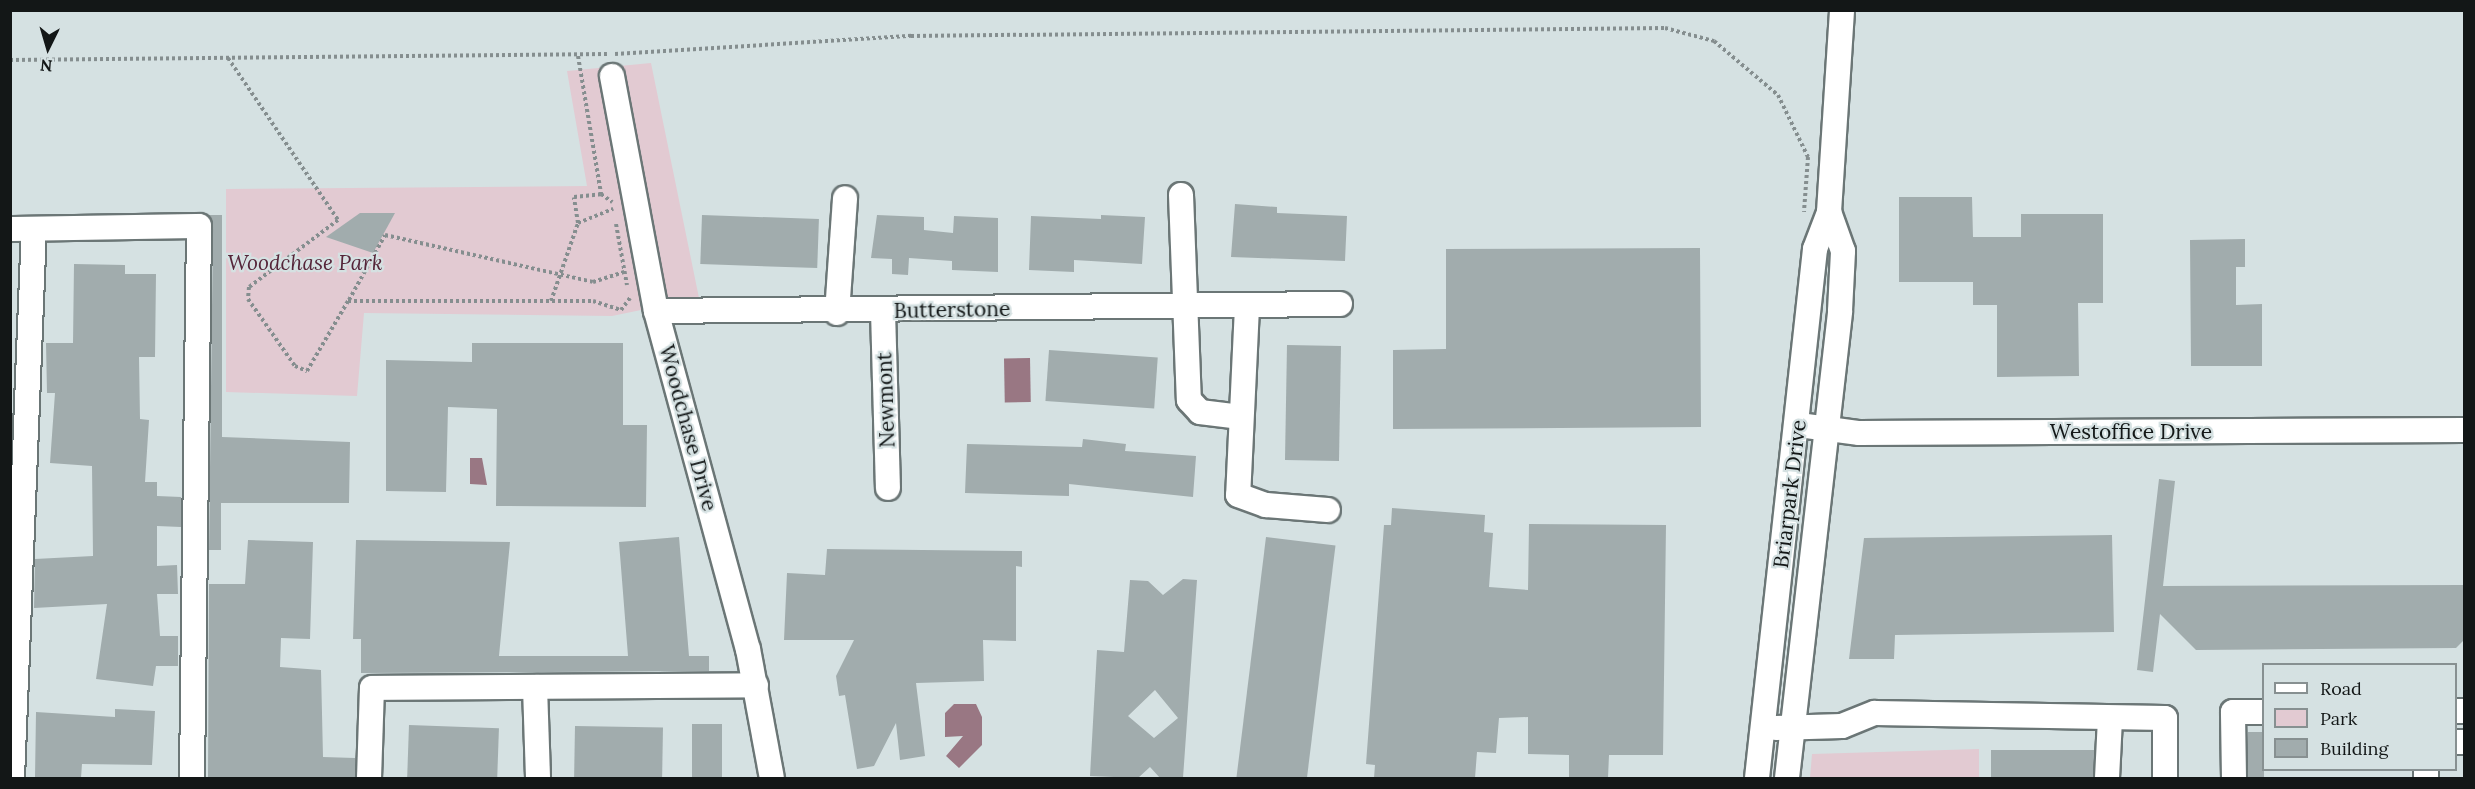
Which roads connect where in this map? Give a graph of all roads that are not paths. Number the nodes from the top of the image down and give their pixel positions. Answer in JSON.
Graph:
{"nodes":[{"id":1,"x":1842,"y":10,"type":"edge"},
{"id":2,"x":612,"y":76,"type":"dead end"},
{"id":3,"x":1181,"y":195,"type":"dead end"},
{"id":4,"x":845,"y":198,"type":"dead end"},
{"id":5,"x":1829,"y":212,"type":"junction"},
{"id":6,"x":22,"y":229,"type":"edge"},
{"id":7,"x":1340,"y":304,"type":"dead end"},
{"id":8,"x":1247,"y":307,"type":"junction"},
{"id":9,"x":1187,"y":308,"type":"junction"},
{"id":10,"x":656,"y":311,"type":"junction"},
{"id":11,"x":884,"y":311,"type":"junction"},
{"id":12,"x":837,"y":313,"type":"junction"},
{"id":13,"x":1241,"y":417,"type":"junction"},
{"id":14,"x":1799,"y":425,"type":"junction"},
{"id":15,"x":1828,"y":429,"type":"junction"},
{"id":16,"x":2464,"y":430,"type":"edge"},
{"id":17,"x":888,"y":488,"type":"dead end"},
{"id":18,"x":1328,"y":510,"type":"dead end"},
{"id":19,"x":15,"y":599,"type":"edge"},
{"id":20,"x":756,"y":685,"type":"junction"},
{"id":21,"x":535,"y":687,"type":"junction"},
{"id":22,"x":2262,"y":712,"type":"edge"},
{"id":23,"x":2109,"y":719,"type":"junction"},
{"id":24,"x":1792,"y":728,"type":"junction"},
{"id":25,"x":1762,"y":729,"type":"junction"},
{"id":26,"x":11,"y":776,"type":"edge"},
{"id":27,"x":192,"y":778,"type":"edge"},
{"id":28,"x":369,"y":778,"type":"edge"},
{"id":29,"x":538,"y":778,"type":"edge"},
{"id":30,"x":772,"y":778,"type":"edge"},
{"id":31,"x":1757,"y":778,"type":"edge"},
{"id":32,"x":1788,"y":778,"type":"edge"},
{"id":33,"x":2107,"y":778,"type":"edge"},
{"id":34,"x":2165,"y":778,"type":"edge"},
{"id":35,"x":2234,"y":778,"type":"edge"}],
"edges":[{"from":1,"to":5,"type":"street","name":"Briarpark Drive"},
{"from":2,"to":10,"type":"street","name":"Woodchase Drive"},
{"from":3,"to":9,"type":"street"},
{"from":4,"to":12,"type":"street"},
{"from":5,"to":14,"type":"street","name":"Briarpark Drive"},
{"from":5,"to":15,"type":"street","name":"Briarpark Drive"},
{"from":6,"to":19,"type":"street"},
{"from":6,"to":27,"type":"street"},
{"from":7,"to":8,"type":"street","name":"Butterstone"},
{"from":8,"to":9,"type":"street","name":"Butterstone"},
{"from":8,"to":13,"type":"street"},
{"from":9,"to":11,"type":"street","name":"Butterstone"},
{"from":9,"to":13,"type":"street"},
{"from":10,"to":12,"type":"street","name":"Butterstone"},
{"from":10,"to":20,"type":"street","name":"Woodchase Drive"},
{"from":11,"to":12,"type":"street","name":"Butterstone"},
{"from":11,"to":17,"type":"street","name":"Newmont"},
{"from":13,"to":18,"type":"street"},
{"from":14,"to":15,"type":"street","name":"Westoffice Drive"},
{"from":14,"to":25,"type":"street","name":"Briarpark Drive"},
{"from":15,"to":16,"type":"street","name":"Westoffice Drive"},
{"from":15,"to":24,"type":"street","name":"Briarpark Drive"},
{"from":19,"to":26,"type":"street"},
{"from":20,"to":21,"type":"street"},
{"from":20,"to":30,"type":"street","name":"Woodchase Drive"},
{"from":21,"to":28,"type":"street"},
{"from":21,"to":29,"type":"street"},
{"from":22,"to":35,"type":"street"},
{"from":23,"to":24,"type":"street"},
{"from":23,"to":33,"type":"street"},
{"from":23,"to":34,"type":"street"},
{"from":24,"to":25,"type":"street"},
{"from":24,"to":32,"type":"street","name":"Briarpark Drive"},
{"from":25,"to":31,"type":"street","name":"Briarpark Drive"}]}
